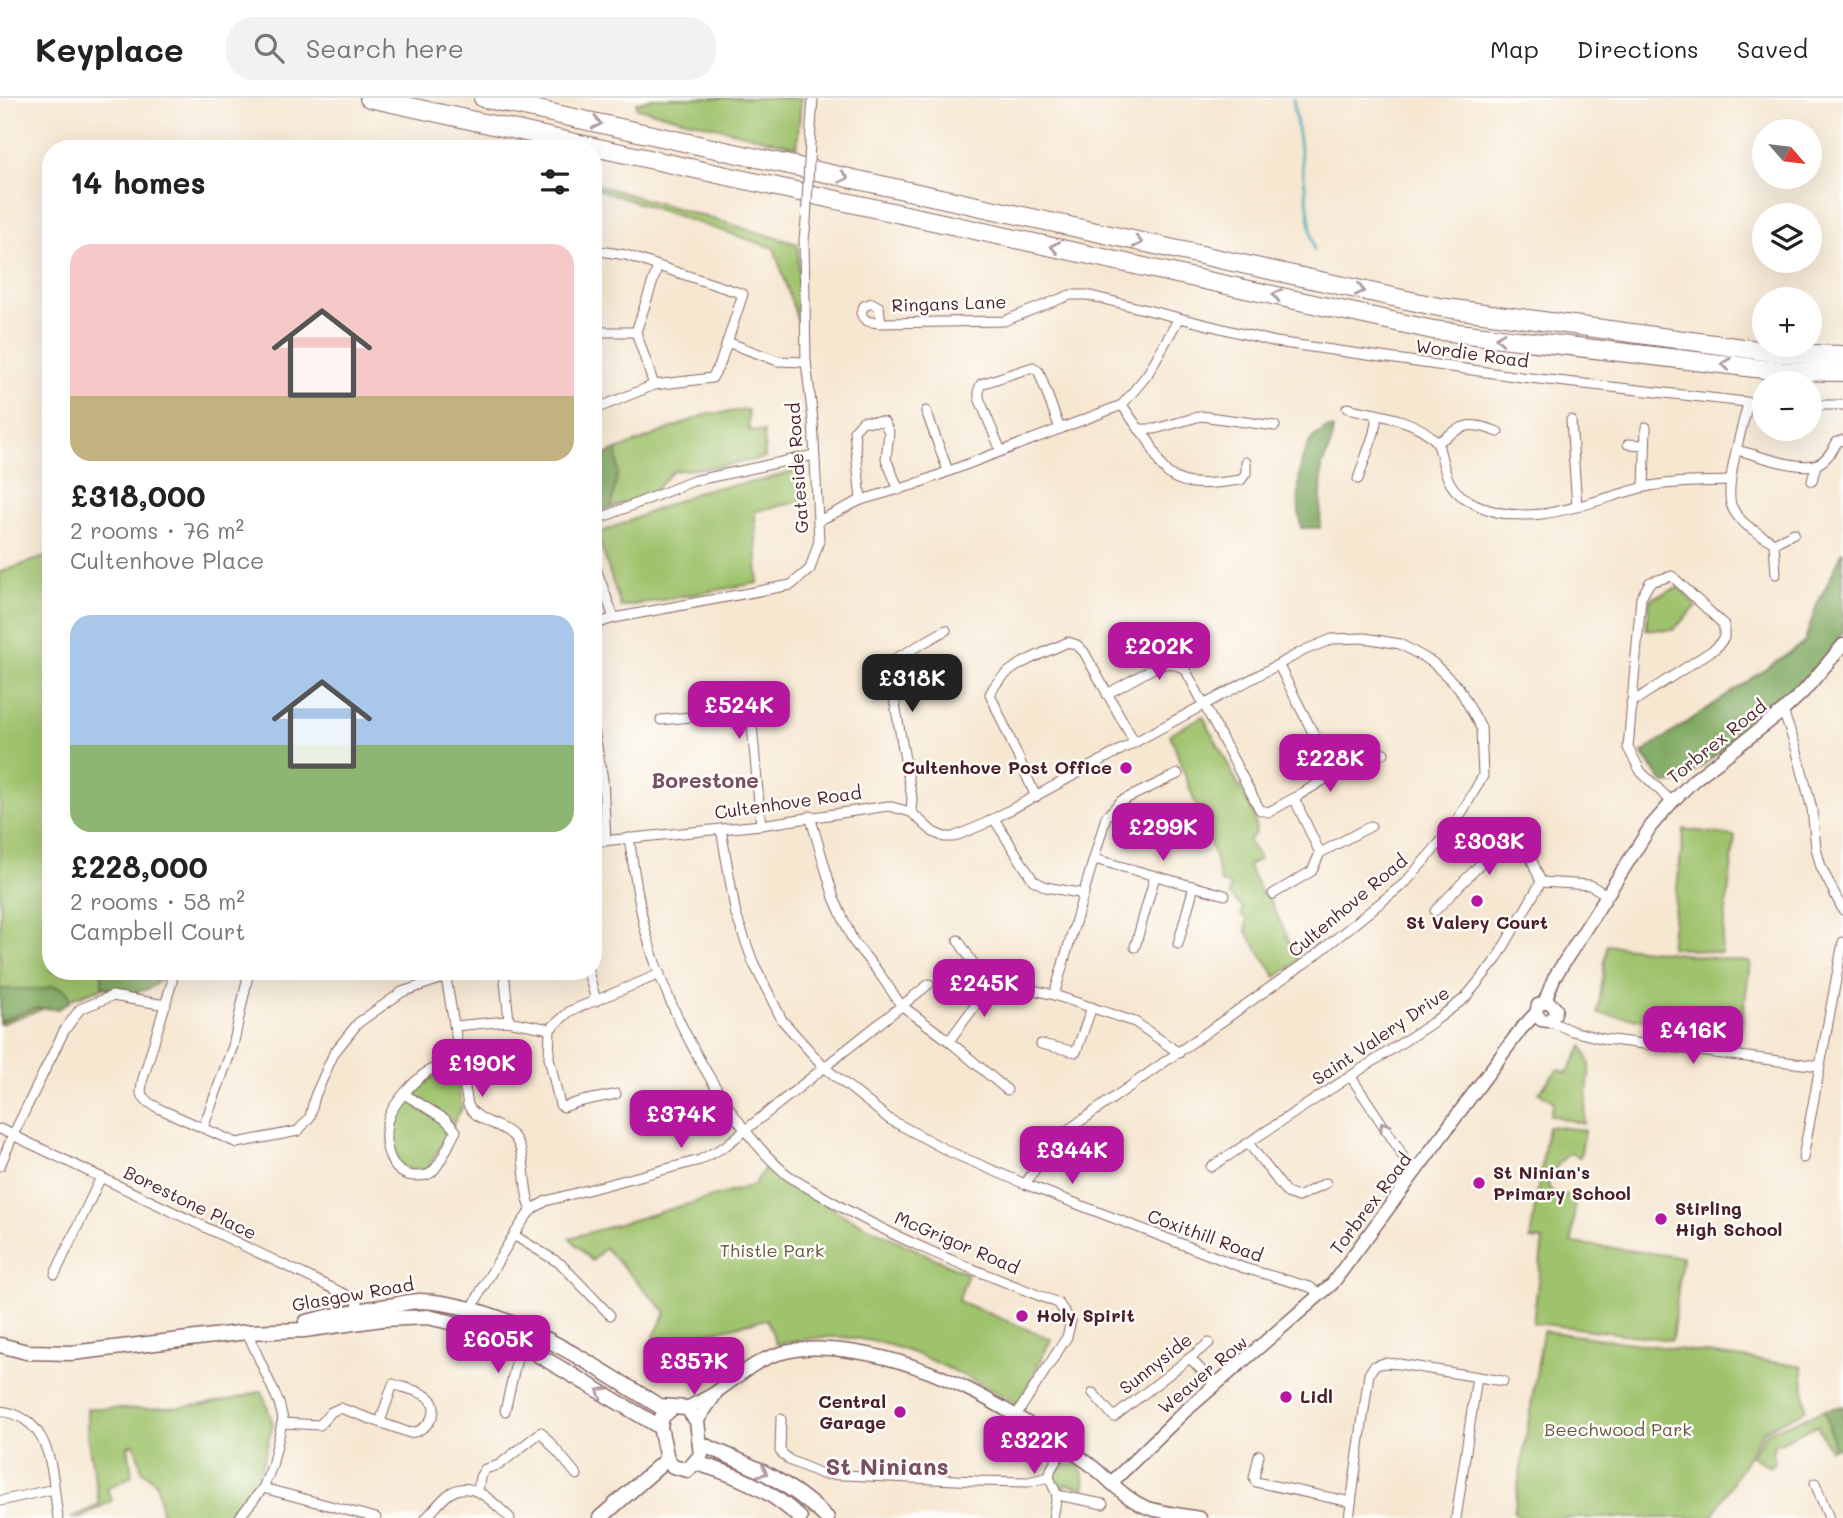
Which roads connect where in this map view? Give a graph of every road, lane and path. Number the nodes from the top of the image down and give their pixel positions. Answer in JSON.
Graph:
{"nodes":[{"id":1,"x":369,"y":98,"type":"edge"},
{"id":2,"x":483,"y":98,"type":"edge"},
{"id":3,"x":813,"y":98,"type":"edge"},
{"id":4,"x":562,"y":140,"type":"edge"},
{"id":5,"x":602,"y":149,"type":"edge"},
{"id":6,"x":602,"y":251,"type":"edge"},
{"id":7,"x":658,"y":266,"type":"junction"},
{"id":8,"x":1179,"y":318,"type":"junction"},
{"id":9,"x":881,"y":323,"type":"dead end"},
{"id":10,"x":602,"y":332,"type":"edge"},
{"id":11,"x":636,"y":332,"type":"junction"},
{"id":12,"x":727,"y":342,"type":"junction"},
{"id":13,"x":1843,"y":355,"type":"edge"},
{"id":14,"x":806,"y":362,"type":"junction"},
{"id":15,"x":1843,"y":372,"type":"edge"},
{"id":16,"x":654,"y":385,"type":"junction"},
{"id":17,"x":1748,"y":403,"type":"junction"},
{"id":18,"x":1752,"y":403,"type":"edge"},
{"id":19,"x":1843,"y":404,"type":"edge"},
{"id":20,"x":1122,"y":405,"type":"junction"},
{"id":21,"x":1822,"y":405,"type":"edge"},
{"id":22,"x":602,"y":406,"type":"edge"},
{"id":23,"x":1347,"y":408,"type":"dead end"},
{"id":24,"x":926,"y":411,"type":"dead end"},
{"id":25,"x":1377,"y":416,"type":"junction"},
{"id":26,"x":1571,"y":420,"type":"dead end"},
{"id":27,"x":1275,"y":426,"type":"dead end"},
{"id":28,"x":1646,"y":427,"type":"dead end"},
{"id":29,"x":1060,"y":429,"type":"junction"},
{"id":30,"x":1139,"y":429,"type":"junction"},
{"id":31,"x":1498,"y":432,"type":"dead end"},
{"id":32,"x":1843,"y":440,"type":"edge"},
{"id":33,"x":1438,"y":442,"type":"junction"},
{"id":34,"x":1628,"y":444,"type":"dead end"},
{"id":35,"x":1645,"y":445,"type":"junction"},
{"id":36,"x":1737,"y":450,"type":"junction"},
{"id":37,"x":1001,"y":451,"type":"junction"},
{"id":38,"x":814,"y":455,"type":"junction"},
{"id":39,"x":1245,"y":462,"type":"dead end"},
{"id":40,"x":1816,"y":465,"type":"junction"},
{"id":41,"x":947,"y":471,"type":"junction"},
{"id":42,"x":1358,"y":479,"type":"dead end"},
{"id":43,"x":1730,"y":481,"type":"junction"},
{"id":44,"x":1812,"y":481,"type":"dead end"},
{"id":45,"x":1644,"y":487,"type":"junction"},
{"id":46,"x":899,"y":490,"type":"junction"},
{"id":47,"x":862,"y":500,"type":"junction"},
{"id":48,"x":1577,"y":507,"type":"junction"},
{"id":49,"x":602,"y":516,"type":"edge"},
{"id":50,"x":818,"y":521,"type":"junction"},
{"id":51,"x":1794,"y":533,"type":"dead end"},
{"id":52,"x":1774,"y":544,"type":"junction"},
{"id":53,"x":1776,"y":574,"type":"dead end"},
{"id":54,"x":602,"y":585,"type":"edge"},
{"id":55,"x":614,"y":618,"type":"junction"},
{"id":56,"x":602,"y":622,"type":"edge"},
{"id":57,"x":946,"y":630,"type":"dead end"},
{"id":58,"x":1843,"y":645,"type":"edge"},
{"id":59,"x":1279,"y":666,"type":"junction"},
{"id":60,"x":1107,"y":694,"type":"junction"},
{"id":61,"x":1631,"y":703,"type":"junction"},
{"id":62,"x":1203,"y":705,"type":"junction"},
{"id":63,"x":1783,"y":711,"type":"junction"},
{"id":64,"x":661,"y":720,"type":"dead end"},
{"id":65,"x":1135,"y":743,"type":"junction"},
{"id":66,"x":1384,"y":753,"type":"dead end"},
{"id":67,"x":602,"y":774,"type":"edge"},
{"id":68,"x":1178,"y":774,"type":"dead end"},
{"id":69,"x":1334,"y":774,"type":"junction"},
{"id":70,"x":1037,"y":797,"type":"junction"},
{"id":71,"x":1294,"y":798,"type":"junction"},
{"id":72,"x":1672,"y":802,"type":"junction"},
{"id":73,"x":911,"y":812,"type":"junction"},
{"id":74,"x":810,"y":816,"type":"junction"},
{"id":75,"x":994,"y":819,"type":"junction"},
{"id":76,"x":761,"y":825,"type":"junction"},
{"id":77,"x":1371,"y":827,"type":"dead end"},
{"id":78,"x":721,"y":829,"type":"junction"},
{"id":79,"x":629,"y":838,"type":"junction"},
{"id":80,"x":602,"y":841,"type":"edge"},
{"id":81,"x":606,"y":841,"type":"junction"},
{"id":82,"x":1320,"y":853,"type":"junction"},
{"id":83,"x":1094,"y":859,"type":"junction"},
{"id":84,"x":1155,"y":876,"type":"junction"},
{"id":85,"x":1541,"y":882,"type":"junction"},
{"id":86,"x":1194,"y":886,"type":"junction"},
{"id":87,"x":1084,"y":894,"type":"junction"},
{"id":88,"x":1273,"y":894,"type":"dead end"},
{"id":89,"x":1225,"y":895,"type":"dead end"},
{"id":90,"x":1607,"y":895,"type":"junction"},
{"id":91,"x":1843,"y":910,"type":"edge"},
{"id":92,"x":1435,"y":911,"type":"dead end"},
{"id":93,"x":958,"y":940,"type":"dead end"},
{"id":94,"x":1843,"y":942,"type":"edge"},
{"id":95,"x":1178,"y":944,"type":"dead end"},
{"id":96,"x":1135,"y":947,"type":"dead end"},
{"id":97,"x":660,"y":974,"type":"junction"},
{"id":98,"x":171,"y":980,"type":"edge"},
{"id":99,"x":247,"y":980,"type":"edge"},
{"id":100,"x":431,"y":980,"type":"edge"},
{"id":101,"x":446,"y":980,"type":"edge"},
{"id":102,"x":505,"y":980,"type":"edge"},
{"id":103,"x":590,"y":980,"type":"edge"},
{"id":104,"x":994,"y":980,"type":"junction"},
{"id":105,"x":929,"y":984,"type":"dead end"},
{"id":106,"x":1054,"y":995,"type":"junction"},
{"id":107,"x":596,"y":1001,"type":"junction"},
{"id":108,"x":1551,"y":1004,"type":"junction"},
{"id":109,"x":166,"y":1005,"type":"junction"},
{"id":110,"x":901,"y":1005,"type":"junction"},
{"id":111,"x":1092,"y":1007,"type":"junction"},
{"id":112,"x":1542,"y":1018,"type":"junction"},
{"id":113,"x":509,"y":1021,"type":"junction"},
{"id":114,"x":455,"y":1026,"type":"junction"},
{"id":115,"x":550,"y":1029,"type":"junction"},
{"id":116,"x":1572,"y":1031,"type":"junction"},
{"id":117,"x":949,"y":1041,"type":"junction"},
{"id":118,"x":1041,"y":1044,"type":"dead end"},
{"id":119,"x":1179,"y":1053,"type":"junction"},
{"id":120,"x":461,"y":1059,"type":"junction"},
{"id":121,"x":1819,"y":1066,"type":"junction"},
{"id":122,"x":824,"y":1067,"type":"junction"},
{"id":123,"x":1351,"y":1077,"type":"junction"},
{"id":124,"x":1007,"y":1090,"type":"dead end"},
{"id":125,"x":404,"y":1094,"type":"junction"},
{"id":126,"x":616,"y":1094,"type":"dead end"},
{"id":127,"x":203,"y":1128,"type":"junction"},
{"id":128,"x":0,"y":1129,"type":"edge"},
{"id":129,"x":744,"y":1130,"type":"junction"},
{"id":130,"x":13,"y":1136,"type":"junction"},
{"id":131,"x":1249,"y":1144,"type":"junction"},
{"id":132,"x":1803,"y":1158,"type":"dead end"},
{"id":133,"x":0,"y":1166,"type":"edge"},
{"id":134,"x":1211,"y":1167,"type":"dead end"},
{"id":135,"x":1417,"y":1172,"type":"junction"},
{"id":136,"x":101,"y":1177,"type":"junction"},
{"id":137,"x":1326,"y":1183,"type":"dead end"},
{"id":138,"x":1025,"y":1184,"type":"junction"},
{"id":139,"x":532,"y":1210,"type":"junction"},
{"id":140,"x":515,"y":1236,"type":"junction"},
{"id":141,"x":55,"y":1274,"type":"dead end"},
{"id":142,"x":1319,"y":1294,"type":"junction"},
{"id":143,"x":359,"y":1310,"type":"junction"},
{"id":144,"x":471,"y":1310,"type":"junction"},
{"id":145,"x":610,"y":1315,"type":"dead end"},
{"id":146,"x":382,"y":1319,"type":"junction"},
{"id":147,"x":467,"y":1326,"type":"junction"},
{"id":148,"x":267,"y":1330,"type":"junction"},
{"id":149,"x":247,"y":1332,"type":"junction"},
{"id":150,"x":1209,"y":1343,"type":"dead end"},
{"id":151,"x":0,"y":1345,"type":"edge"},
{"id":152,"x":520,"y":1345,"type":"junction"},
{"id":153,"x":1190,"y":1358,"type":"junction"},
{"id":154,"x":1477,"y":1377,"type":"junction"},
{"id":155,"x":1503,"y":1381,"type":"dead end"},
{"id":156,"x":1216,"y":1386,"type":"junction"},
{"id":157,"x":718,"y":1392,"type":"junction"},
{"id":158,"x":1093,"y":1393,"type":"dead end"},
{"id":159,"x":680,"y":1407,"type":"junction"},
{"id":160,"x":0,"y":1411,"type":"edge"},
{"id":161,"x":505,"y":1411,"type":"dead end"},
{"id":162,"x":1017,"y":1414,"type":"junction"},
{"id":163,"x":781,"y":1419,"type":"dead end"},
{"id":164,"x":697,"y":1421,"type":"junction"},
{"id":165,"x":380,"y":1422,"type":"junction"},
{"id":166,"x":282,"y":1423,"type":"junction"},
{"id":167,"x":660,"y":1427,"type":"junction"},
{"id":168,"x":701,"y":1444,"type":"junction"},
{"id":169,"x":1064,"y":1448,"type":"junction"},
{"id":170,"x":1259,"y":1455,"type":"dead end"},
{"id":171,"x":667,"y":1459,"type":"junction"},
{"id":172,"x":692,"y":1466,"type":"junction"},
{"id":173,"x":577,"y":1475,"type":"dead end"},
{"id":174,"x":1049,"y":1477,"type":"junction"},
{"id":175,"x":645,"y":1480,"type":"junction"},
{"id":176,"x":1111,"y":1483,"type":"junction"},
{"id":177,"x":1815,"y":1483,"type":"dead end"},
{"id":178,"x":263,"y":1488,"type":"junction"},
{"id":179,"x":54,"y":1489,"type":"junction"},
{"id":180,"x":478,"y":1491,"type":"junction"},
{"id":181,"x":1057,"y":1495,"type":"junction"},
{"id":182,"x":0,"y":1501,"type":"edge"},
{"id":183,"x":1351,"y":1502,"type":"junction"},
{"id":184,"x":1103,"y":1504,"type":"dead end"},
{"id":185,"x":1826,"y":1517,"type":"edge"},
{"id":186,"x":58,"y":1518,"type":"edge"},
{"id":187,"x":239,"y":1518,"type":"edge"},
{"id":188,"x":376,"y":1518,"type":"edge"},
{"id":189,"x":426,"y":1518,"type":"edge"},
{"id":190,"x":510,"y":1518,"type":"edge"},
{"id":191,"x":600,"y":1518,"type":"edge"},
{"id":192,"x":800,"y":1518,"type":"edge"},
{"id":193,"x":827,"y":1518,"type":"edge"},
{"id":194,"x":1053,"y":1518,"type":"edge"},
{"id":195,"x":1200,"y":1518,"type":"edge"},
{"id":196,"x":1349,"y":1518,"type":"edge"},
{"id":197,"x":1456,"y":1518,"type":"edge"}],
"edges":[{"from":4,"to":1,"type":"highway","one_way":true},
{"from":2,"to":13,"type":"highway","one_way":true},
{"from":3,"to":14,"type":"street","name":"Gateside Road","bridge":true},
{"from":15,"to":5,"type":"highway","one_way":true},
{"from":6,"to":7,"type":"street"},
{"from":7,"to":11,"type":"street"},
{"from":7,"to":12,"type":"street"},
{"from":8,"to":9,"type":"street","name":"Ringans Lane"},
{"from":8,"to":17,"type":"street","name":"Wordie Road"},
{"from":8,"to":20,"type":"street"},
{"from":10,"to":11,"type":"street"},
{"from":11,"to":16,"type":"street"},
{"from":12,"to":14,"type":"street"},
{"from":12,"to":16,"type":"street"},
{"from":14,"to":38,"type":"street","name":"Gateside Road"},
{"from":16,"to":22,"type":"street"},
{"from":17,"to":18,"type":"street","name":"Wordie Road"},
{"from":17,"to":36,"type":"street"},
{"from":19,"to":21,"type":"street"},
{"from":20,"to":29,"type":"street"},
{"from":20,"to":30,"type":"street"},
{"from":23,"to":25,"type":"street"},
{"from":24,"to":41,"type":"street"},
{"from":25,"to":33,"type":"street"},
{"from":25,"to":42,"type":"street"},
{"from":26,"to":48,"type":"street"},
{"from":27,"to":30,"type":"street"},
{"from":28,"to":35,"type":"street"},
{"from":29,"to":37,"type":"street"},
{"from":29,"to":37,"type":"street"},
{"from":30,"to":39,"type":"street"},
{"from":31,"to":33,"type":"street"},
{"from":32,"to":40,"type":"street"},
{"from":33,"to":48,"type":"street"},
{"from":34,"to":35,"type":"street"},
{"from":35,"to":45,"type":"street"},
{"from":36,"to":40,"type":"street"},
{"from":36,"to":43,"type":"street"},
{"from":37,"to":41,"type":"street"},
{"from":38,"to":49,"type":"street"},
{"from":38,"to":50,"type":"street","name":"Gateside Road"},
{"from":40,"to":44,"type":"street"},
{"from":41,"to":46,"type":"street"},
{"from":43,"to":45,"type":"street"},
{"from":43,"to":52,"type":"street"},
{"from":45,"to":48,"type":"street"},
{"from":46,"to":47,"type":"street"},
{"from":46,"to":47,"type":"street"},
{"from":47,"to":50,"type":"street"},
{"from":50,"to":55,"type":"street","name":"Gateside Road"},
{"from":51,"to":52,"type":"street"},
{"from":52,"to":53,"type":"street"},
{"from":54,"to":55,"type":"street"},
{"from":55,"to":56,"type":"street","name":"Gateside Road"},
{"from":57,"to":73,"type":"street"},
{"from":58,"to":63,"type":"street","name":"Torbrex Road"},
{"from":59,"to":62,"type":"street","name":"Cultenhove Road"},
{"from":59,"to":69,"type":"street"},
{"from":59,"to":119,"type":"street","name":"Cultenhove Road"},
{"from":60,"to":62,"type":"street"},
{"from":60,"to":65,"type":"street"},
{"from":60,"to":70,"type":"street"},
{"from":61,"to":61,"type":"street"},
{"from":61,"to":72,"type":"street"},
{"from":62,"to":65,"type":"street","name":"Cultenhove Road"},
{"from":62,"to":71,"type":"street"},
{"from":63,"to":72,"type":"street","name":"Torbrex Road"},
{"from":63,"to":91,"type":"street"},
{"from":64,"to":76,"type":"street"},
{"from":65,"to":70,"type":"street","name":"Cultenhove Road"},
{"from":66,"to":69,"type":"street"},
{"from":67,"to":81,"type":"street"},
{"from":68,"to":83,"type":"street"},
{"from":69,"to":71,"type":"street"},
{"from":70,"to":75,"type":"street","name":"Cultenhove Road"},
{"from":71,"to":82,"type":"street"},
{"from":72,"to":90,"type":"street","name":"Torbrex Road"},
{"from":73,"to":74,"type":"street","name":"Cultenhove Road"},
{"from":73,"to":75,"type":"street","name":"Cultenhove Road"},
{"from":74,"to":76,"type":"street","name":"Cultenhove Road"},
{"from":74,"to":110,"type":"street"},
{"from":75,"to":87,"type":"street"},
{"from":76,"to":78,"type":"street","name":"Cultenhove Road"},
{"from":77,"to":82,"type":"street"},
{"from":78,"to":79,"type":"street","name":"Cultenhove Road"},
{"from":78,"to":122,"type":"street","name":"Coxithill Road"},
{"from":79,"to":81,"type":"street","name":"Cultenhove Road"},
{"from":79,"to":97,"type":"street","name":"McGrigor Road"},
{"from":80,"to":81,"type":"street","name":"Cultenhove Road"},
{"from":82,"to":88,"type":"street"},
{"from":83,"to":84,"type":"street"},
{"from":83,"to":87,"type":"street"},
{"from":84,"to":86,"type":"street"},
{"from":84,"to":96,"type":"street"},
{"from":85,"to":90,"type":"street"},
{"from":85,"to":92,"type":"street"},
{"from":85,"to":123,"type":"street","name":"Saint Valery Drive"},
{"from":86,"to":89,"type":"street"},
{"from":86,"to":95,"type":"street"},
{"from":87,"to":106,"type":"street"},
{"from":90,"to":108,"type":"street","name":"Torbrex Road"},
{"from":93,"to":104,"type":"street"},
{"from":94,"to":121,"type":"street"},
{"from":97,"to":107,"type":"street"},
{"from":97,"to":129,"type":"street","name":"McGrigor Road"},
{"from":98,"to":109,"type":"street"},
{"from":99,"to":127,"type":"street"},
{"from":100,"to":127,"type":"street"},
{"from":101,"to":114,"type":"street"},
{"from":102,"to":113,"type":"street"},
{"from":103,"to":107,"type":"street"},
{"from":104,"to":106,"type":"street"},
{"from":104,"to":117,"type":"street"},
{"from":105,"to":110,"type":"street"},
{"from":106,"to":111,"type":"street"},
{"from":107,"to":115,"type":"street"},
{"from":108,"to":112,"type":"street","name":"Torbrex Road"},
{"from":108,"to":112,"type":"street","name":"Torbrex Road"},
{"from":108,"to":116,"type":"street"},
{"from":109,"to":127,"type":"street"},
{"from":109,"to":130,"type":"street"},
{"from":110,"to":117,"type":"street"},
{"from":110,"to":122,"type":"street"},
{"from":111,"to":118,"type":"street"},
{"from":111,"to":119,"type":"street"},
{"from":112,"to":116,"type":"street"},
{"from":112,"to":135,"type":"street","name":"Torbrex Road"},
{"from":113,"to":114,"type":"street"},
{"from":113,"to":115,"type":"street"},
{"from":114,"to":120,"type":"street"},
{"from":115,"to":126,"type":"street"},
{"from":116,"to":121,"type":"street"},
{"from":117,"to":124,"type":"street"},
{"from":119,"to":138,"type":"street","name":"Cultenhove Road"},
{"from":120,"to":125,"type":"street"},
{"from":120,"to":139,"type":"street"},
{"from":121,"to":132,"type":"street"},
{"from":122,"to":129,"type":"street"},
{"from":122,"to":138,"type":"street","name":"Coxithill Road"},
{"from":123,"to":131,"type":"street","name":"Saint Valery Drive"},
{"from":135,"to":123,"type":"street","one_way":true},
{"from":125,"to":125,"type":"street"},
{"from":128,"to":130,"type":"street","name":"Borestone Place"},
{"from":129,"to":139,"type":"street"},
{"from":129,"to":162,"type":"street","name":"McGrigor Road"},
{"from":130,"to":133,"type":"street"},
{"from":130,"to":136,"type":"street","name":"Borestone Place"},
{"from":131,"to":134,"type":"street","name":"Saint Valery Drive"},
{"from":131,"to":137,"type":"street"},
{"from":135,"to":142,"type":"street","name":"Torbrex Road"},
{"from":136,"to":141,"type":"street"},
{"from":136,"to":143,"type":"street","name":"Borestone Place"},
{"from":138,"to":142,"type":"street","name":"Coxithill Road"},
{"from":139,"to":140,"type":"street"},
{"from":140,"to":144,"type":"street"},
{"from":140,"to":145,"type":"street"},
{"from":142,"to":156,"type":"street","name":"Weaver Row"},
{"from":143,"to":144,"type":"main road","name":"Glasgow Road"},
{"from":143,"to":146,"type":"street"},
{"from":143,"to":148,"type":"main road","name":"Glasgow Road"},
{"from":144,"to":147,"type":"street"},
{"from":144,"to":159,"type":"main road","name":"Glasgow Road"},
{"from":146,"to":147,"type":"main road","name":"Glasgow Road"},
{"from":146,"to":148,"type":"main road","name":"Glasgow Road"},
{"from":147,"to":152,"type":"main road","name":"Glasgow Road"},
{"from":148,"to":149,"type":"main road","name":"Glasgow Road"},
{"from":149,"to":151,"type":"main road","name":"Glasgow Road"},
{"from":149,"to":166,"type":"street"},
{"from":150,"to":153,"type":"street","name":"Sunnyside"},
{"from":152,"to":161,"type":"street"},
{"from":167,"to":152,"type":"main road","name":"Glasgow Road","one_way":true},
{"from":153,"to":156,"type":"street"},
{"from":153,"to":158,"type":"street","name":"Sunnyside"},
{"from":154,"to":155,"type":"street"},
{"from":154,"to":183,"type":"street"},
{"from":154,"to":197,"type":"street"},
{"from":156,"to":176,"type":"street","name":"Weaver Row"},
{"from":157,"to":159,"type":"street"},
{"from":157,"to":162,"type":"street"},
{"from":157,"to":164,"type":"street"},
{"from":159,"to":164,"type":"main road"},
{"from":159,"to":167,"type":"main road"},
{"from":160,"to":179,"type":"street"},
{"from":162,"to":169,"type":"street"},
{"from":163,"to":174,"type":"street"},
{"from":164,"to":168,"type":"main road"},
{"from":165,"to":165,"type":"street"},
{"from":165,"to":166,"type":"street"},
{"from":166,"to":178,"type":"street"},
{"from":167,"to":171,"type":"main road"},
{"from":168,"to":172,"type":"main road"},
{"from":168,"to":193,"type":"main road","one_way":true},
{"from":169,"to":174,"type":"street"},
{"from":169,"to":176,"type":"street"},
{"from":170,"to":183,"type":"street"},
{"from":171,"to":172,"type":"main road"},
{"from":171,"to":175,"type":"main road"},
{"from":172,"to":175,"type":"main road"},
{"from":172,"to":192,"type":"main road"},
{"from":173,"to":180,"type":"street"},
{"from":174,"to":181,"type":"street"},
{"from":175,"to":191,"type":"main road"},
{"from":176,"to":195,"type":"street"},
{"from":177,"to":185,"type":"street"},
{"from":178,"to":187,"type":"street"},
{"from":178,"to":188,"type":"street"},
{"from":179,"to":182,"type":"street"},
{"from":179,"to":186,"type":"street"},
{"from":180,"to":189,"type":"street"},
{"from":180,"to":190,"type":"street"},
{"from":181,"to":184,"type":"street"},
{"from":181,"to":194,"type":"street"},
{"from":183,"to":196,"type":"street"}]}
